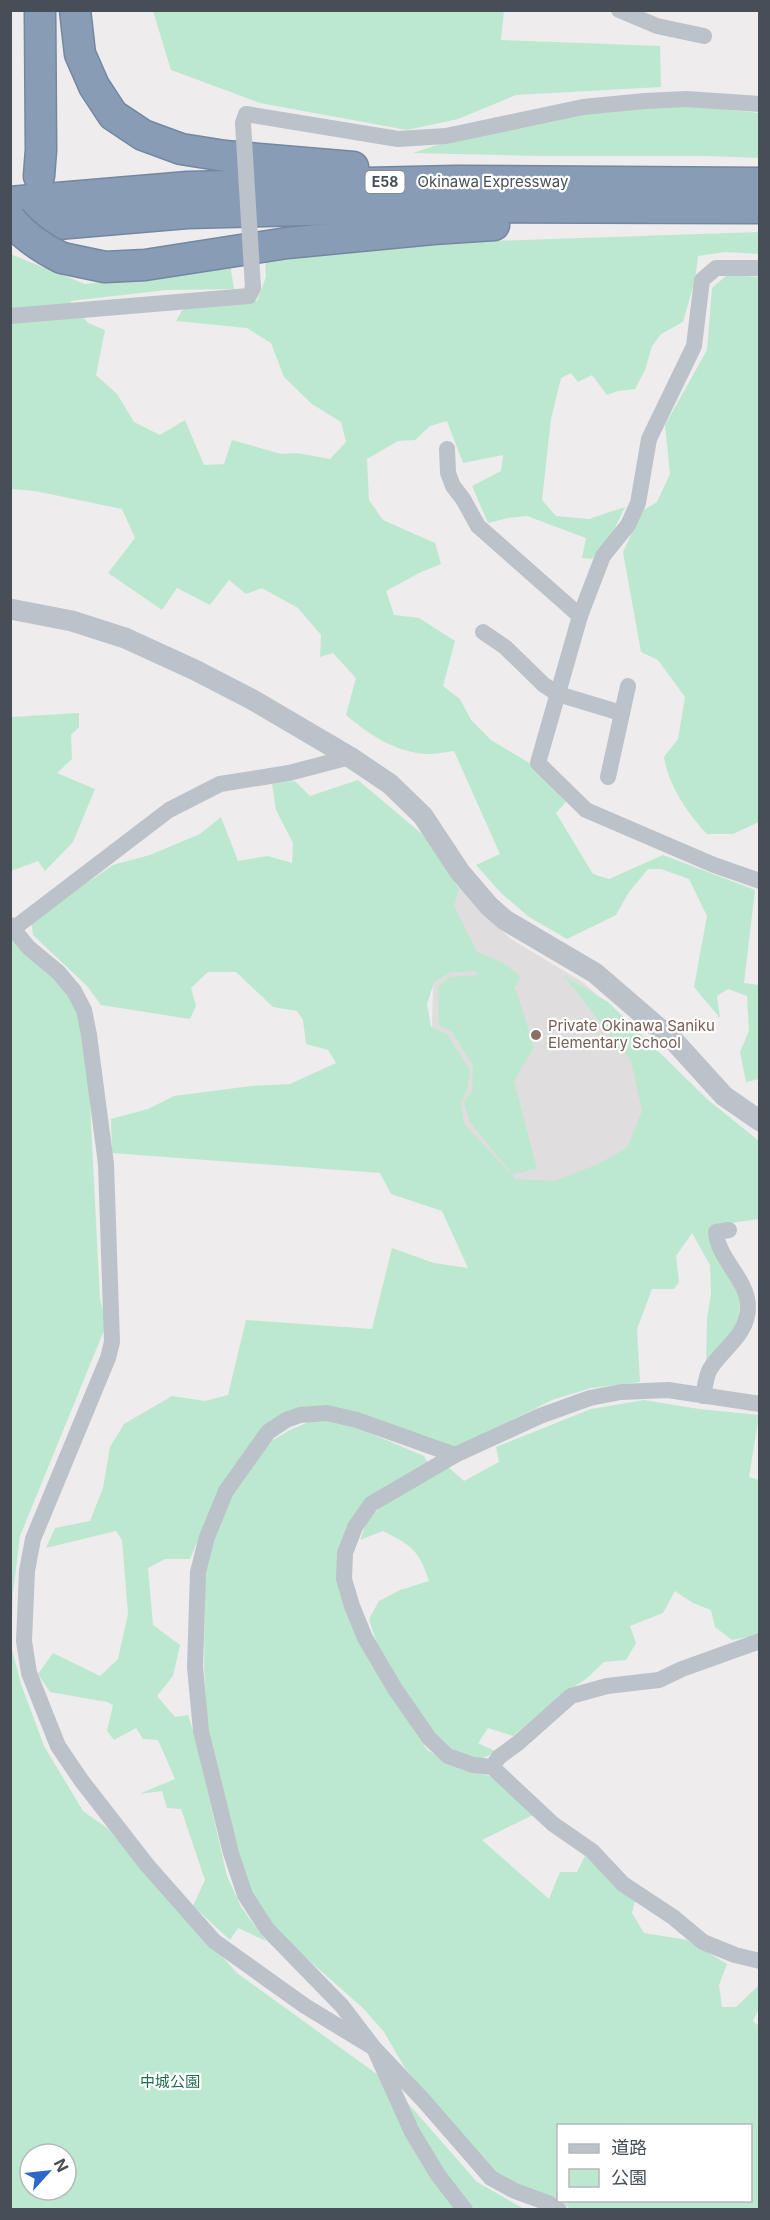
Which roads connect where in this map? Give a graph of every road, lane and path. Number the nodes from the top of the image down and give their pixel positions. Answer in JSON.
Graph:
{"nodes":[{"id":1,"x":40,"y":10,"type":"edge"},
{"id":2,"x":75,"y":10,"type":"edge"},
{"id":3,"x":619,"y":10,"type":"edge"},
{"id":4,"x":704,"y":36,"type":"dead end"},
{"id":5,"x":759,"y":104,"type":"edge"},
{"id":6,"x":39,"y":176,"type":"dead end"},
{"id":7,"x":456,"y":181,"type":"junction"},
{"id":8,"x":759,"y":183,"type":"edge"},
{"id":9,"x":10,"y":202,"type":"edge"},
{"id":10,"x":623,"y":206,"type":"junction"},
{"id":11,"x":759,"y":208,"type":"edge"},
{"id":12,"x":10,"y":219,"type":"edge"},
{"id":13,"x":10,"y":228,"type":"edge"},
{"id":14,"x":759,"y":268,"type":"edge"},
{"id":15,"x":10,"y":316,"type":"edge"},
{"id":16,"x":447,"y":449,"type":"dead end"},
{"id":17,"x":10,"y":609,"type":"edge"},
{"id":18,"x":579,"y":616,"type":"junction"},
{"id":19,"x":483,"y":632,"type":"dead end"},
{"id":20,"x":628,"y":686,"type":"dead end"},
{"id":21,"x":558,"y":694,"type":"junction"},
{"id":22,"x":621,"y":712,"type":"junction"},
{"id":23,"x":350,"y":757,"type":"junction"},
{"id":24,"x":608,"y":777,"type":"dead end"},
{"id":25,"x":759,"y":881,"type":"edge"},
{"id":26,"x":12,"y":927,"type":"edge"},
{"id":27,"x":759,"y":1121,"type":"edge"},
{"id":28,"x":729,"y":1230,"type":"dead end"},
{"id":29,"x":703,"y":1396,"type":"junction"},
{"id":30,"x":759,"y":1404,"type":"edge"},
{"id":31,"x":455,"y":1455,"type":"junction"},
{"id":32,"x":759,"y":1641,"type":"edge"},
{"id":33,"x":492,"y":1767,"type":"junction"},
{"id":34,"x":759,"y":1961,"type":"edge"},
{"id":35,"x":374,"y":2048,"type":"junction"},
{"id":36,"x":465,"y":2210,"type":"edge"},
{"id":37,"x":559,"y":2210,"type":"edge"}],
"edges":[{"from":1,"to":6,"type":"highway"},
{"from":2,"to":7,"type":"highway"},
{"from":3,"to":4,"type":"street"},
{"from":5,"to":15,"type":"street","bridge":true},
{"from":7,"to":8,"type":"highway","name":"Okinawa Expressway","number":"E58"},
{"from":7,"to":9,"type":"highway","name":"Okinawa Expressway","number":"E58"},
{"from":10,"to":11,"type":"highway","name":"Okinawa Expressway","number":"E58"},
{"from":10,"to":12,"type":"highway","bridge":true},
{"from":10,"to":13,"type":"highway","name":"Okinawa Expressway","number":"E58"},
{"from":14,"to":18,"type":"street"},
{"from":16,"to":18,"type":"street"},
{"from":17,"to":23,"type":"street"},
{"from":18,"to":21,"type":"street"},
{"from":19,"to":21,"type":"street"},
{"from":20,"to":22,"type":"street"},
{"from":21,"to":22,"type":"street"},
{"from":21,"to":25,"type":"street"},
{"from":22,"to":24,"type":"street"},
{"from":23,"to":26,"type":"street"},
{"from":23,"to":27,"type":"street"},
{"from":26,"to":35,"type":"street"},
{"from":28,"to":29,"type":"street"},
{"from":29,"to":30,"type":"street"},
{"from":29,"to":31,"type":"street"},
{"from":31,"to":33,"type":"street"},
{"from":31,"to":35,"type":"street"},
{"from":32,"to":33,"type":"street"},
{"from":33,"to":34,"type":"street"},
{"from":35,"to":36,"type":"street"},
{"from":35,"to":37,"type":"street"}]}
